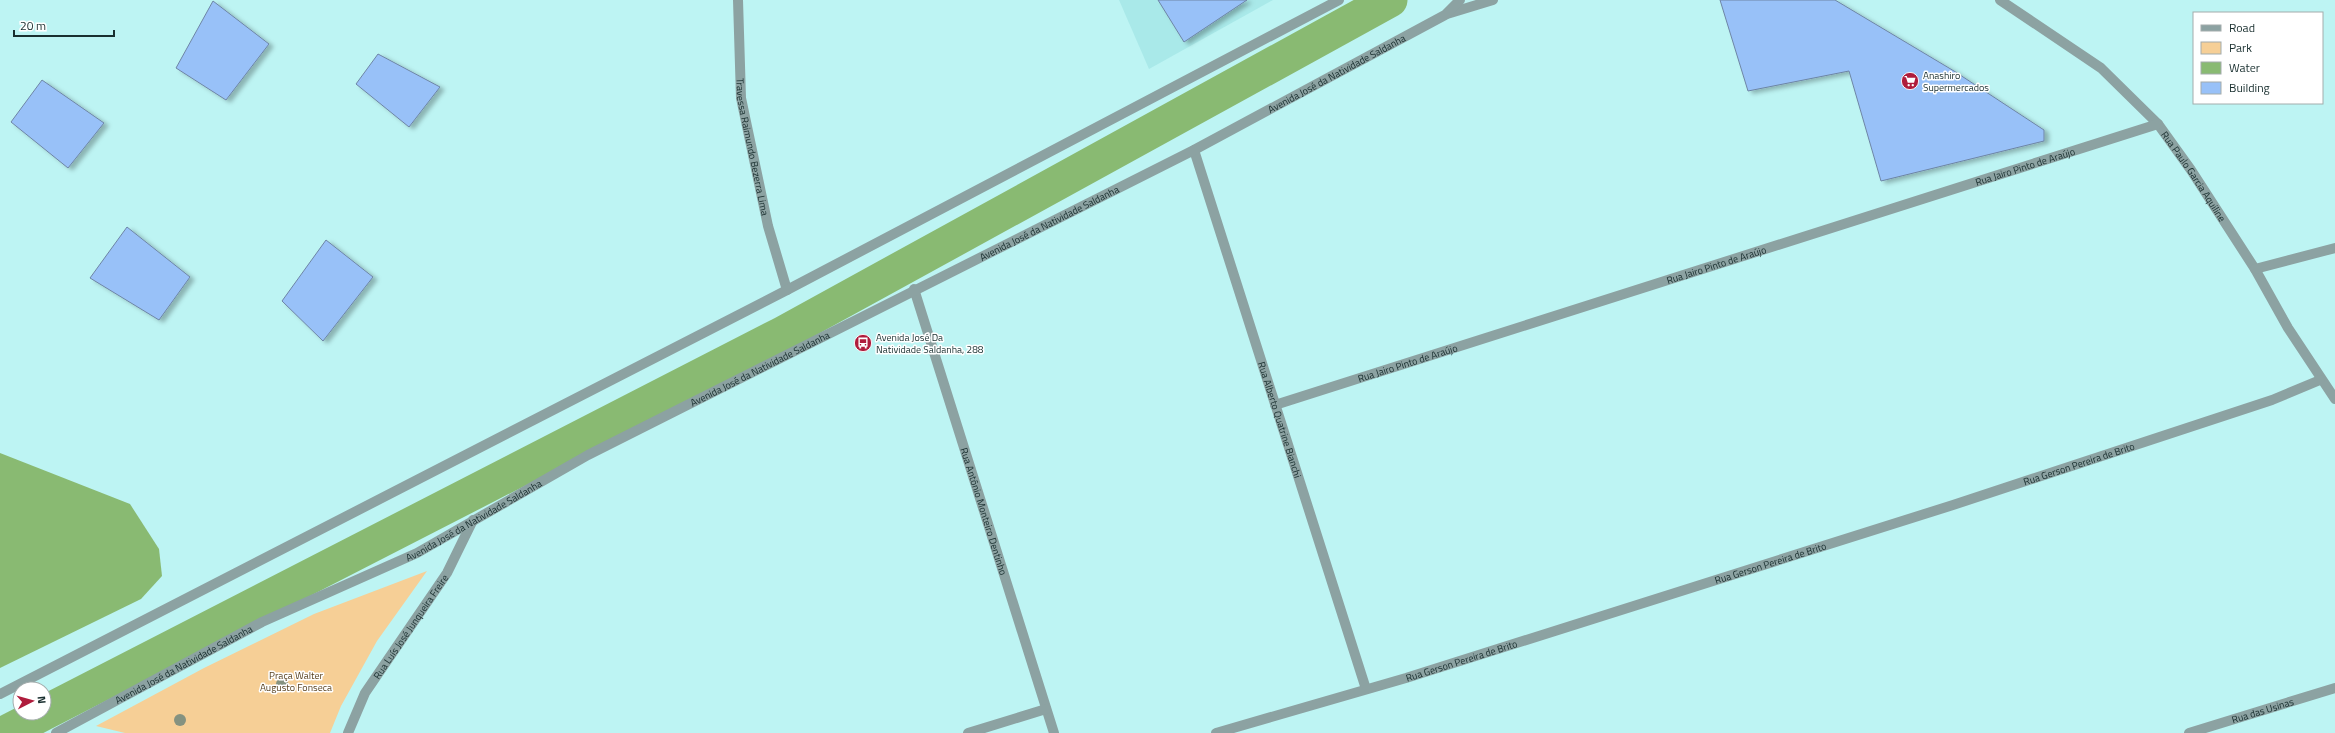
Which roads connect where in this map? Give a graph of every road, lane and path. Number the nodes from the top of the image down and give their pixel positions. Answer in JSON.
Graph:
{"nodes":[{"id":1,"x":738,"y":0,"type":"edge"},
{"id":2,"x":1339,"y":0,"type":"edge"},
{"id":3,"x":1460,"y":0,"type":"edge"},
{"id":4,"x":1492,"y":0,"type":"edge"},
{"id":5,"x":2000,"y":0,"type":"edge"},
{"id":6,"x":1445,"y":15,"type":"junction"},
{"id":7,"x":2158,"y":124,"type":"junction"},
{"id":8,"x":1194,"y":150,"type":"junction"},
{"id":9,"x":2335,"y":248,"type":"edge"},
{"id":10,"x":2255,"y":269,"type":"junction"},
{"id":11,"x":914,"y":289,"type":"junction"},
{"id":12,"x":787,"y":290,"type":"junction"},
{"id":13,"x":2320,"y":380,"type":"junction"},
{"id":14,"x":2335,"y":399,"type":"edge"},
{"id":15,"x":1275,"y":405,"type":"junction"},
{"id":16,"x":473,"y":520,"type":"junction"},
{"id":17,"x":2335,"y":688,"type":"edge"},
{"id":18,"x":1366,"y":689,"type":"junction"},
{"id":19,"x":0,"y":694,"type":"edge"},
{"id":20,"x":1046,"y":709,"type":"junction"},
{"id":21,"x":1231,"y":731,"type":"edge"},
{"id":22,"x":56,"y":733,"type":"edge"},
{"id":23,"x":348,"y":733,"type":"edge"},
{"id":24,"x":968,"y":733,"type":"edge"},
{"id":25,"x":1054,"y":733,"type":"edge"},
{"id":26,"x":1216,"y":733,"type":"edge"},
{"id":27,"x":2189,"y":733,"type":"edge"}],
"edges":[{"from":1,"to":12,"type":"street","name":"Travessa Raimundo Bezerra Lima"},
{"from":2,"to":12,"type":"street"},
{"from":3,"to":6,"type":"street","name":"Avenida José da Natividade Saldanha"},
{"from":4,"to":6,"type":"street"},
{"from":5,"to":7,"type":"street","name":"Rua Paulo Garcia Aquiline"},
{"from":6,"to":8,"type":"street","name":"Avenida José da Natividade Saldanha"},
{"from":7,"to":10,"type":"street","name":"Rua Paulo Garcia Aquiline"},
{"from":7,"to":15,"type":"street","name":"Rua Jairo Pinto de Araújo"},
{"from":8,"to":11,"type":"street","name":"Avenida José da Natividade Saldanha"},
{"from":8,"to":15,"type":"street","name":"Rua Alberto Quatrine Bianchi"},
{"from":9,"to":10,"type":"street"},
{"from":10,"to":13,"type":"street","name":"Rua Paulo Garcia Aquiline"},
{"from":11,"to":16,"type":"street","name":"Avenida José da Natividade Saldanha"},
{"from":11,"to":20,"type":"street","name":"Rua Antônio Monteiro Dentinho"},
{"from":12,"to":19,"type":"street"},
{"from":13,"to":14,"type":"street","name":"Rua Paulo Garcia Aquiline"},
{"from":13,"to":18,"type":"street","name":"Rua Gerson Pereira de Brito"},
{"from":15,"to":18,"type":"street","name":"Rua Alberto Quatrine Bianchi"},
{"from":16,"to":22,"type":"street","name":"Avenida José da Natividade Saldanha"},
{"from":16,"to":23,"type":"street","name":"Rua Luís José Junqueira Freire"},
{"from":17,"to":27,"type":"street","name":"Rua das Usinas"},
{"from":18,"to":21,"type":"street","name":"Rua Gerson Pereira de Brito"},
{"from":20,"to":24,"type":"street"},
{"from":20,"to":25,"type":"street","name":"Rua Antônio Monteiro Dentinho"},
{"from":21,"to":26,"type":"street","name":"Rua Gerson Pereira de Brito"}]}
